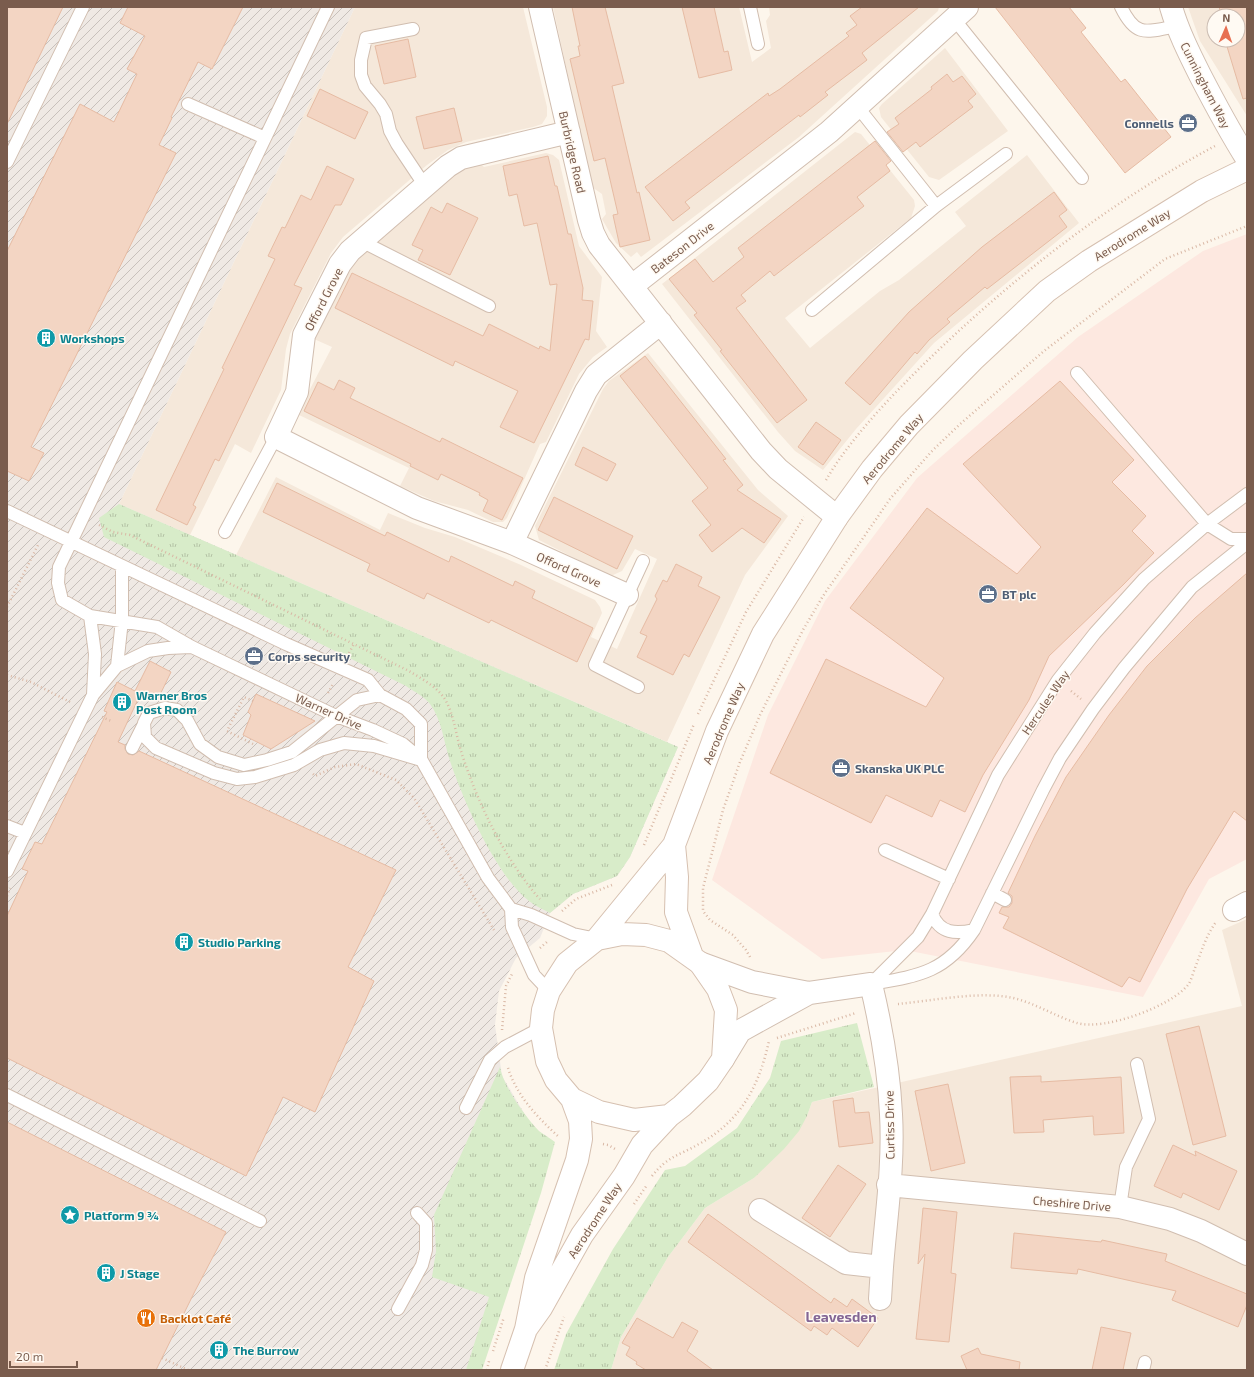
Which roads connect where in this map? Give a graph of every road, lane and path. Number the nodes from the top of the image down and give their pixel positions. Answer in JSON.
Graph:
{"nodes":[{"id":1,"x":83,"y":7,"type":"edge"},
{"id":2,"x":328,"y":7,"type":"edge"},
{"id":3,"x":540,"y":7,"type":"edge"},
{"id":4,"x":750,"y":7,"type":"edge"},
{"id":5,"x":1121,"y":7,"type":"edge"},
{"id":6,"x":960,"y":13,"type":"edge"},
{"id":7,"x":1174,"y":16,"type":"edge"},
{"id":8,"x":413,"y":29,"type":"dead end"},
{"id":9,"x":758,"y":44,"type":"dead end"},
{"id":10,"x":188,"y":104,"type":"dead end"},
{"id":11,"x":857,"y":106,"type":"junction"},
{"id":12,"x":568,"y":132,"type":"junction"},
{"id":13,"x":265,"y":138,"type":"junction"},
{"id":14,"x":1006,"y":154,"type":"dead end"},
{"id":15,"x":1247,"y":159,"type":"edge"},
{"id":16,"x":7,"y":162,"type":"edge"},
{"id":17,"x":1247,"y":169,"type":"edge"},
{"id":18,"x":1082,"y":178,"type":"dead end"},
{"id":19,"x":425,"y":186,"type":"junction"},
{"id":20,"x":936,"y":206,"type":"junction"},
{"id":21,"x":1247,"y":226,"type":"edge"},
{"id":22,"x":361,"y":241,"type":"junction"},
{"id":23,"x":632,"y":286,"type":"junction"},
{"id":24,"x":489,"y":306,"type":"dead end"},
{"id":25,"x":812,"y":310,"type":"dead end"},
{"id":26,"x":661,"y":323,"type":"junction"},
{"id":27,"x":1077,"y":373,"type":"dead end"},
{"id":28,"x":276,"y":437,"type":"junction"},
{"id":29,"x":1247,"y":494,"type":"edge"},
{"id":30,"x":7,"y":511,"type":"edge"},
{"id":31,"x":837,"y":517,"type":"junction"},
{"id":32,"x":83,"y":518,"type":"junction"},
{"id":33,"x":1207,"y":524,"type":"junction"},
{"id":34,"x":46,"y":530,"type":"junction"},
{"id":35,"x":225,"y":532,"type":"dead end"},
{"id":36,"x":1247,"y":539,"type":"edge"},
{"id":37,"x":71,"y":542,"type":"junction"},
{"id":38,"x":512,"y":543,"type":"junction"},
{"id":39,"x":1247,"y":543,"type":"edge"},
{"id":40,"x":643,"y":561,"type":"dead end"},
{"id":41,"x":122,"y":566,"type":"junction"},
{"id":42,"x":627,"y":595,"type":"junction"},
{"id":43,"x":7,"y":607,"type":"edge"},
{"id":44,"x":90,"y":616,"type":"junction"},
{"id":45,"x":297,"y":617,"type":"dead end"},
{"id":46,"x":122,"y":620,"type":"junction"},
{"id":47,"x":192,"y":647,"type":"junction"},
{"id":48,"x":117,"y":666,"type":"junction"},
{"id":49,"x":7,"y":675,"type":"edge"},
{"id":50,"x":1058,"y":680,"type":"junction"},
{"id":51,"x":638,"y":687,"type":"dead end"},
{"id":52,"x":93,"y":695,"type":"junction"},
{"id":53,"x":380,"y":695,"type":"junction"},
{"id":54,"x":253,"y":701,"type":"dead end"},
{"id":55,"x":86,"y":709,"type":"junction"},
{"id":56,"x":1093,"y":709,"type":"junction"},
{"id":57,"x":336,"y":716,"type":"junction"},
{"id":58,"x":111,"y":721,"type":"dead end"},
{"id":59,"x":144,"y":723,"type":"junction"},
{"id":60,"x":132,"y":748,"type":"dead end"},
{"id":61,"x":286,"y":754,"type":"junction"},
{"id":62,"x":421,"y":759,"type":"junction"},
{"id":63,"x":298,"y":762,"type":"junction"},
{"id":64,"x":7,"y":826,"type":"edge"},
{"id":65,"x":25,"y":833,"type":"junction"},
{"id":66,"x":674,"y":845,"type":"junction"},
{"id":67,"x":885,"y":850,"type":"dead end"},
{"id":68,"x":514,"y":864,"type":"dead end"},
{"id":69,"x":7,"y":871,"type":"edge"},
{"id":70,"x":949,"y":879,"type":"junction"},
{"id":71,"x":992,"y":892,"type":"junction"},
{"id":72,"x":1005,"y":900,"type":"dead end"},
{"id":73,"x":544,"y":902,"type":"dead end"},
{"id":74,"x":1241,"y":906,"type":"edge"},
{"id":75,"x":556,"y":908,"type":"dead end"},
{"id":76,"x":511,"y":909,"type":"junction"},
{"id":77,"x":562,"y":911,"type":"dead end"},
{"id":78,"x":932,"y":914,"type":"junction"},
{"id":79,"x":974,"y":930,"type":"junction"},
{"id":80,"x":499,"y":937,"type":"dead end"},
{"id":81,"x":597,"y":939,"type":"junction"},
{"id":82,"x":696,"y":959,"type":"junction"},
{"id":83,"x":752,"y":982,"type":"junction"},
{"id":84,"x":871,"y":984,"type":"junction"},
{"id":85,"x":549,"y":991,"type":"junction"},
{"id":86,"x":809,"y":993,"type":"junction"},
{"id":87,"x":876,"y":1006,"type":"junction"},
{"id":88,"x":756,"y":1021,"type":"junction"},
{"id":89,"x":541,"y":1028,"type":"junction"},
{"id":90,"x":769,"y":1041,"type":"junction"},
{"id":91,"x":723,"y":1059,"type":"junction"},
{"id":92,"x":1137,"y":1064,"type":"dead end"},
{"id":93,"x":7,"y":1095,"type":"edge"},
{"id":94,"x":572,"y":1098,"type":"junction"},
{"id":95,"x":466,"y":1108,"type":"dead end"},
{"id":96,"x":669,"y":1116,"type":"junction"},
{"id":97,"x":559,"y":1137,"type":"dead end"},
{"id":98,"x":580,"y":1142,"type":"junction"},
{"id":99,"x":633,"y":1160,"type":"junction"},
{"id":100,"x":651,"y":1177,"type":"junction"},
{"id":101,"x":888,"y":1185,"type":"junction"},
{"id":102,"x":1120,"y":1207,"type":"junction"},
{"id":103,"x":630,"y":1209,"type":"dead end"},
{"id":104,"x":760,"y":1210,"type":"dead end"},
{"id":105,"x":417,"y":1213,"type":"dead end"},
{"id":106,"x":260,"y":1221,"type":"dead end"},
{"id":107,"x":1247,"y":1254,"type":"edge"},
{"id":108,"x":882,"y":1267,"type":"junction"},
{"id":109,"x":880,"y":1299,"type":"dead end"},
{"id":110,"x":398,"y":1309,"type":"dead end"},
{"id":111,"x":564,"y":1316,"type":"dead end"},
{"id":112,"x":526,"y":1329,"type":"junction"},
{"id":113,"x":162,"y":1358,"type":"dead end"},
{"id":114,"x":188,"y":1370,"type":"edge"},
{"id":115,"x":512,"y":1370,"type":"edge"},
{"id":116,"x":545,"y":1370,"type":"edge"}],
"edges":[{"from":1,"to":16,"type":"lane"},
{"from":2,"to":13,"type":"lane"},
{"from":3,"to":12,"type":"street","name":"Burbridge Road"},
{"from":4,"to":9,"type":"lane"},
{"from":5,"to":7,"type":"lane"},
{"from":6,"to":11,"type":"street","name":"Bateson Drive"},
{"from":6,"to":18,"type":"lane"},
{"from":7,"to":15,"type":"street","name":"Cunningham Way"},
{"from":8,"to":19,"type":"lane"},
{"from":10,"to":13,"type":"lane"},
{"from":11,"to":20,"type":"lane"},
{"from":11,"to":23,"type":"street","name":"Bateson Drive"},
{"from":12,"to":19,"type":"street","name":"Offord Grove"},
{"from":12,"to":23,"type":"street","name":"Burbridge Road"},
{"from":13,"to":32,"type":"lane"},
{"from":14,"to":20,"type":"lane"},
{"from":17,"to":31,"type":"street","name":"Aerodrome Way"},
{"from":19,"to":22,"type":"street","name":"Offord Grove"},
{"from":20,"to":25,"type":"lane"},
{"from":21,"to":83,"type":"path"},
{"from":22,"to":24,"type":"lane"},
{"from":22,"to":28,"type":"street","name":"Offord Grove"},
{"from":23,"to":26,"type":"street"},
{"from":26,"to":31,"type":"street"},
{"from":26,"to":38,"type":"street"},
{"from":27,"to":33,"type":"lane"},
{"from":28,"to":35,"type":"lane"},
{"from":28,"to":38,"type":"street","name":"Offord Grove"},
{"from":29,"to":33,"type":"lane","name":"Hercules Way"},
{"from":30,"to":34,"type":"lane"},
{"from":31,"to":66,"type":"street","name":"Aerodrome Way"},
{"from":32,"to":37,"type":"lane"},
{"from":32,"to":45,"type":"path"},
{"from":33,"to":36,"type":"lane"},
{"from":33,"to":50,"type":"lane","name":"Hercules Way"},
{"from":34,"to":37,"type":"lane"},
{"from":34,"to":43,"type":"path"},
{"from":37,"to":41,"type":"lane"},
{"from":37,"to":44,"type":"lane"},
{"from":38,"to":42,"type":"street","name":"Offord Grove"},
{"from":39,"to":56,"type":"lane"},
{"from":40,"to":42,"type":"lane"},
{"from":41,"to":46,"type":"lane"},
{"from":41,"to":53,"type":"lane"},
{"from":42,"to":51,"type":"lane"},
{"from":44,"to":46,"type":"lane","name":"Warner Drive"},
{"from":44,"to":52,"type":"lane"},
{"from":46,"to":47,"type":"lane","name":"Warner Drive"},
{"from":46,"to":48,"type":"lane"},
{"from":47,"to":48,"type":"lane"},
{"from":47,"to":57,"type":"lane","name":"Warner Drive"},
{"from":48,"to":52,"type":"lane"},
{"from":49,"to":55,"type":"path"},
{"from":50,"to":56,"type":"path"},
{"from":50,"to":70,"type":"lane","name":"Hercules Way"},
{"from":52,"to":55,"type":"lane"},
{"from":53,"to":57,"type":"lane"},
{"from":53,"to":62,"type":"lane","name":"Warner Drive"},
{"from":54,"to":61,"type":"path"},
{"from":55,"to":58,"type":"path"},
{"from":55,"to":65,"type":"lane"},
{"from":56,"to":71,"type":"lane"},
{"from":57,"to":61,"type":"lane"},
{"from":57,"to":62,"type":"lane","name":"Warner Drive"},
{"from":59,"to":60,"type":"lane"},
{"from":59,"to":61,"type":"lane"},
{"from":59,"to":63,"type":"lane"},
{"from":62,"to":63,"type":"lane"},
{"from":62,"to":76,"type":"lane","name":"Warner Drive"},
{"from":63,"to":80,"type":"path"},
{"from":64,"to":65,"type":"lane"},
{"from":65,"to":69,"type":"lane"},
{"from":66,"to":81,"type":"street","name":"Aerodrome Way"},
{"from":66,"to":82,"type":"street","name":"Aerodrome Way"},
{"from":67,"to":70,"type":"lane"},
{"from":68,"to":73,"type":"path"},
{"from":70,"to":78,"type":"lane","name":"Hercules Way"},
{"from":71,"to":72,"type":"lane"},
{"from":71,"to":79,"type":"lane"},
{"from":74,"to":87,"type":"path"},
{"from":75,"to":77,"type":"path"},
{"from":76,"to":81,"type":"lane"},
{"from":76,"to":85,"type":"lane"},
{"from":78,"to":79,"type":"lane"},
{"from":78,"to":84,"type":"lane","name":"Hercules Way"},
{"from":79,"to":84,"type":"lane"},
{"from":81,"to":82,"type":"street"},
{"from":81,"to":85,"type":"street","name":"Aerodrome Way"},
{"from":82,"to":83,"type":"street"},
{"from":82,"to":91,"type":"street"},
{"from":83,"to":86,"type":"street"},
{"from":84,"to":86,"type":"street"},
{"from":84,"to":87,"type":"street","name":"Curtiss Drive"},
{"from":85,"to":89,"type":"street","name":"Aerodrome Way"},
{"from":86,"to":88,"type":"street"},
{"from":87,"to":90,"type":"path"},
{"from":87,"to":101,"type":"street","name":"Curtiss Drive"},
{"from":88,"to":90,"type":"path"},
{"from":88,"to":91,"type":"street"},
{"from":89,"to":94,"type":"street","name":"Aerodrome Way"},
{"from":89,"to":95,"type":"lane"},
{"from":90,"to":100,"type":"path"},
{"from":91,"to":96,"type":"street","name":"Aerodrome Way"},
{"from":92,"to":102,"type":"lane"},
{"from":93,"to":106,"type":"lane"},
{"from":94,"to":96,"type":"street"},
{"from":94,"to":98,"type":"street","name":"Aerodrome Way"},
{"from":96,"to":99,"type":"street","name":"Aerodrome Way"},
{"from":97,"to":98,"type":"path"},
{"from":98,"to":99,"type":"path"},
{"from":98,"to":112,"type":"street","name":"Aerodrome Way"},
{"from":99,"to":100,"type":"path"},
{"from":99,"to":112,"type":"street","name":"Aerodrome Way"},
{"from":100,"to":103,"type":"path"},
{"from":101,"to":102,"type":"street","name":"Cheshire Drive"},
{"from":101,"to":108,"type":"street","name":"Curtiss Drive"},
{"from":102,"to":107,"type":"street","name":"Cheshire Drive"},
{"from":104,"to":108,"type":"street"},
{"from":105,"to":110,"type":"lane"},
{"from":108,"to":109,"type":"street","name":"Curtiss Drive"},
{"from":111,"to":116,"type":"path"},
{"from":112,"to":115,"type":"street","name":"Aerodrome Way"},
{"from":113,"to":114,"type":"path"}]}
